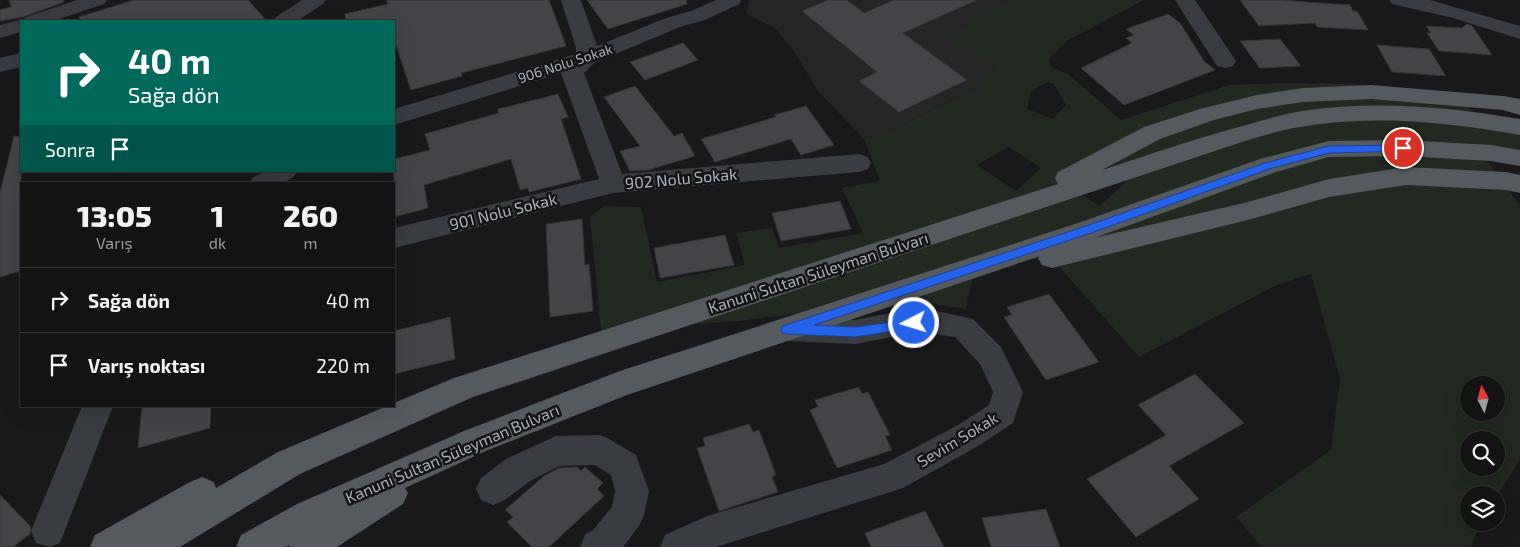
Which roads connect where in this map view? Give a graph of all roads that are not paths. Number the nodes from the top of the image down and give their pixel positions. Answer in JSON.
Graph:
{"nodes":[{"id":1,"x":97,"y":0,"type":"edge"},
{"id":2,"x":316,"y":0,"type":"edge"},
{"id":3,"x":570,"y":0,"type":"edge"},
{"id":4,"x":732,"y":0,"type":"edge"},
{"id":5,"x":1185,"y":0,"type":"edge"},
{"id":6,"x":1399,"y":0,"type":"edge"},
{"id":7,"x":36,"y":20,"type":"edge"},
{"id":8,"x":286,"y":20,"type":"edge"},
{"id":9,"x":20,"y":25,"type":"edge"},
{"id":10,"x":0,"y":32,"type":"edge"},
{"id":11,"x":1520,"y":33,"type":"edge"},
{"id":12,"x":0,"y":56,"type":"edge"},
{"id":13,"x":20,"y":56,"type":"edge"},
{"id":14,"x":586,"y":58,"type":"junction"},
{"id":15,"x":20,"y":60,"type":"edge"},
{"id":16,"x":1224,"y":61,"type":"dead end"},
{"id":17,"x":0,"y":65,"type":"edge"},
{"id":18,"x":1520,"y":107,"type":"edge"},
{"id":19,"x":395,"y":117,"type":"edge"},
{"id":20,"x":1520,"y":127,"type":"edge"},
{"id":21,"x":1520,"y":158,"type":"edge"},
{"id":22,"x":859,"y":163,"type":"dead end"},
{"id":23,"x":284,"y":172,"type":"edge"},
{"id":24,"x":265,"y":182,"type":"edge"},
{"id":25,"x":613,"y":184,"type":"junction"},
{"id":26,"x":1520,"y":184,"type":"edge"},
{"id":27,"x":395,"y":238,"type":"edge"},
{"id":28,"x":911,"y":242,"type":"junction"},
{"id":29,"x":930,"y":281,"type":"junction"},
{"id":30,"x":787,"y":329,"type":"junction"},
{"id":31,"x":609,"y":339,"type":"junction"},
{"id":32,"x":395,"y":402,"type":"edge"},
{"id":33,"x":98,"y":407,"type":"edge"},
{"id":34,"x":379,"y":407,"type":"edge"},
{"id":35,"x":475,"y":441,"type":"junction"},
{"id":36,"x":493,"y":489,"type":"dead end"},
{"id":37,"x":48,"y":531,"type":"dead end"},
{"id":38,"x":106,"y":547,"type":"edge"},
{"id":39,"x":148,"y":547,"type":"edge"},
{"id":40,"x":253,"y":547,"type":"edge"},
{"id":41,"x":306,"y":547,"type":"edge"},
{"id":42,"x":597,"y":547,"type":"edge"},
{"id":43,"x":677,"y":547,"type":"edge"}],
"edges":[{"from":1,"to":7,"type":"street"},
{"from":2,"to":8,"type":"street"},
{"from":3,"to":14,"type":"street"},
{"from":4,"to":14,"type":"street","name":"906 Nolu Sokak"},
{"from":5,"to":16,"type":"street"},
{"from":6,"to":11,"type":"street"},
{"from":9,"to":10,"type":"street"},
{"from":12,"to":13,"type":"street"},
{"from":14,"to":19,"type":"street","name":"906 Nolu Sokak"},
{"from":14,"to":25,"type":"street","name":"902 Nolu Sokak"},
{"from":15,"to":17,"type":"street"},
{"from":18,"to":28,"type":"main road"},
{"from":20,"to":28,"type":"main road","name":"Kanuni Sultan Süleyman Bulvarı"},
{"from":21,"to":29,"type":"main road","name":"Kanuni Sultan Süleyman Bulvarı"},
{"from":22,"to":25,"type":"street","name":"902 Nolu Sokak"},
{"from":23,"to":24,"type":"street"},
{"from":25,"to":27,"type":"street","name":"901 Nolu Sokak"},
{"from":26,"to":29,"type":"main road"},
{"from":28,"to":31,"type":"main road","name":"Kanuni Sultan Süleyman Bulvarı"},
{"from":29,"to":30,"type":"main road","name":"Kanuni Sultan Süleyman Bulvarı"},
{"from":30,"to":35,"type":"main road","name":"Kanuni Sultan Süleyman Bulvarı"},
{"from":30,"to":43,"type":"street","name":"Sevim Sokak"},
{"from":31,"to":32,"type":"main road"},
{"from":31,"to":39,"type":"main road","name":"Kanuni Sultan Süleyman Bulvarı"},
{"from":33,"to":37,"type":"street"},
{"from":34,"to":38,"type":"main road"},
{"from":35,"to":40,"type":"main road","name":"Kanuni Sultan Süleyman Bulvarı"},
{"from":35,"to":41,"type":"main road"},
{"from":36,"to":42,"type":"street"}]}
